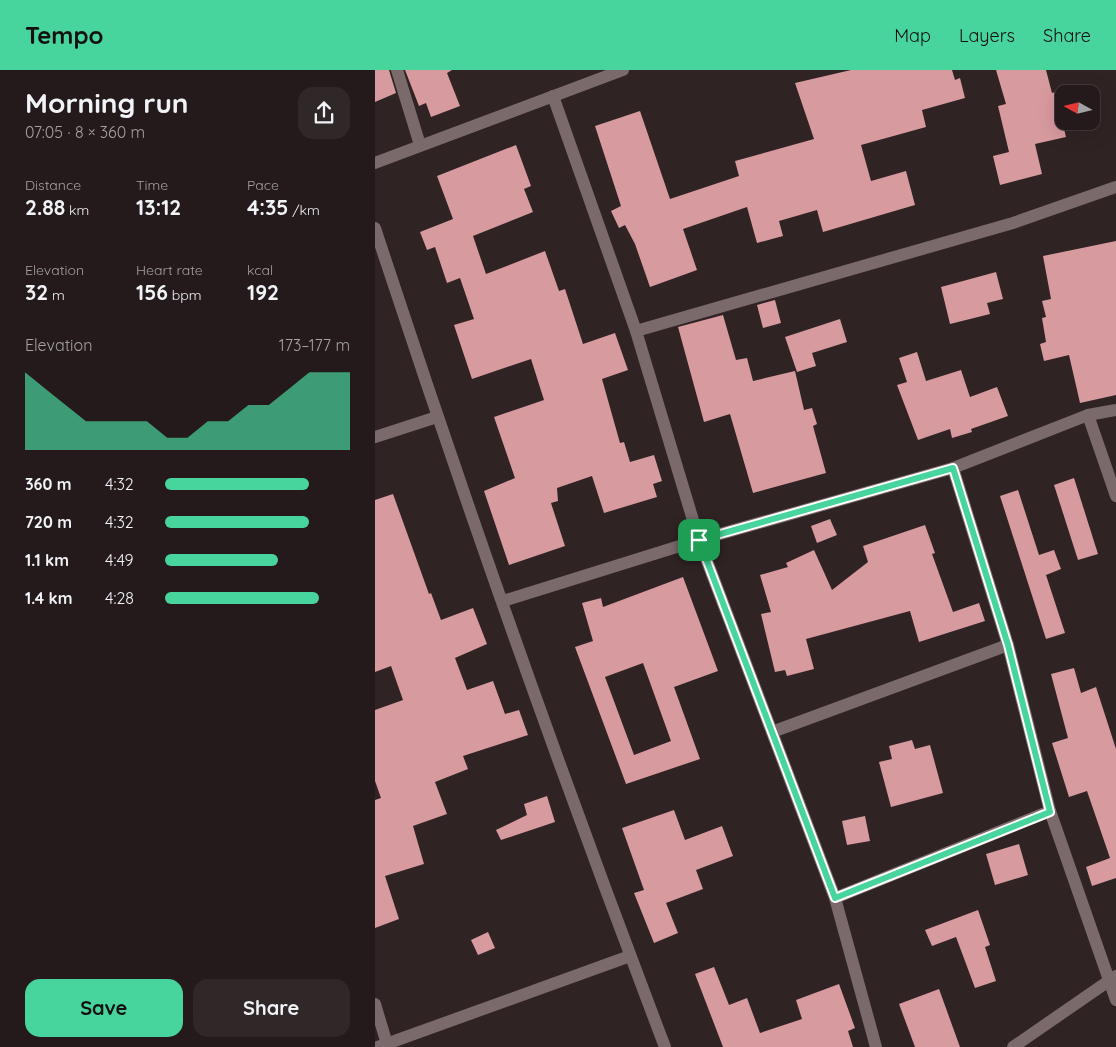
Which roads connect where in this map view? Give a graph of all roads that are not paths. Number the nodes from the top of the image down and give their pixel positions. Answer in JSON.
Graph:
{"nodes":[{"id":1,"x":397,"y":70,"type":"edge"},
{"id":2,"x":623,"y":70,"type":"edge"},
{"id":3,"x":553,"y":96,"type":"junction"},
{"id":4,"x":420,"y":145,"type":"junction"},
{"id":5,"x":375,"y":163,"type":"edge"},
{"id":6,"x":1116,"y":187,"type":"edge"},
{"id":7,"x":375,"y":228,"type":"edge"},
{"id":8,"x":636,"y":331,"type":"junction"},
{"id":9,"x":1116,"y":410,"type":"edge"},
{"id":10,"x":1087,"y":415,"type":"junction"},
{"id":11,"x":437,"y":417,"type":"junction"},
{"id":12,"x":375,"y":437,"type":"edge"},
{"id":13,"x":953,"y":468,"type":"junction"},
{"id":14,"x":1116,"y":496,"type":"edge"},
{"id":15,"x":699,"y":540,"type":"junction"},
{"id":16,"x":503,"y":601,"type":"junction"},
{"id":17,"x":1008,"y":645,"type":"junction"},
{"id":18,"x":772,"y":732,"type":"junction"},
{"id":19,"x":1050,"y":812,"type":"junction"},
{"id":20,"x":835,"y":898,"type":"junction"},
{"id":21,"x":630,"y":956,"type":"junction"},
{"id":22,"x":1113,"y":978,"type":"edge"},
{"id":23,"x":1116,"y":1000,"type":"edge"},
{"id":24,"x":375,"y":1004,"type":"edge"},
{"id":25,"x":383,"y":1045,"type":"edge"},
{"id":26,"x":665,"y":1047,"type":"edge"},
{"id":27,"x":876,"y":1047,"type":"edge"},
{"id":28,"x":1013,"y":1047,"type":"edge"}],
"edges":[{"from":1,"to":4,"type":"street"},
{"from":2,"to":3,"type":"street"},
{"from":3,"to":4,"type":"street"},
{"from":3,"to":8,"type":"street"},
{"from":4,"to":5,"type":"street"},
{"from":6,"to":8,"type":"street"},
{"from":7,"to":11,"type":"street"},
{"from":8,"to":15,"type":"street"},
{"from":9,"to":10,"type":"street"},
{"from":10,"to":13,"type":"street"},
{"from":10,"to":14,"type":"street"},
{"from":11,"to":12,"type":"street"},
{"from":11,"to":16,"type":"street"},
{"from":13,"to":15,"type":"street"},
{"from":13,"to":17,"type":"street"},
{"from":15,"to":16,"type":"street"},
{"from":15,"to":18,"type":"street"},
{"from":16,"to":21,"type":"street"},
{"from":17,"to":18,"type":"street"},
{"from":17,"to":19,"type":"street"},
{"from":18,"to":20,"type":"street"},
{"from":19,"to":20,"type":"street"},
{"from":19,"to":22,"type":"street"},
{"from":20,"to":27,"type":"street"},
{"from":21,"to":25,"type":"street"},
{"from":21,"to":26,"type":"street"},
{"from":22,"to":23,"type":"street"},
{"from":22,"to":28,"type":"street"},
{"from":24,"to":25,"type":"street"}]}
